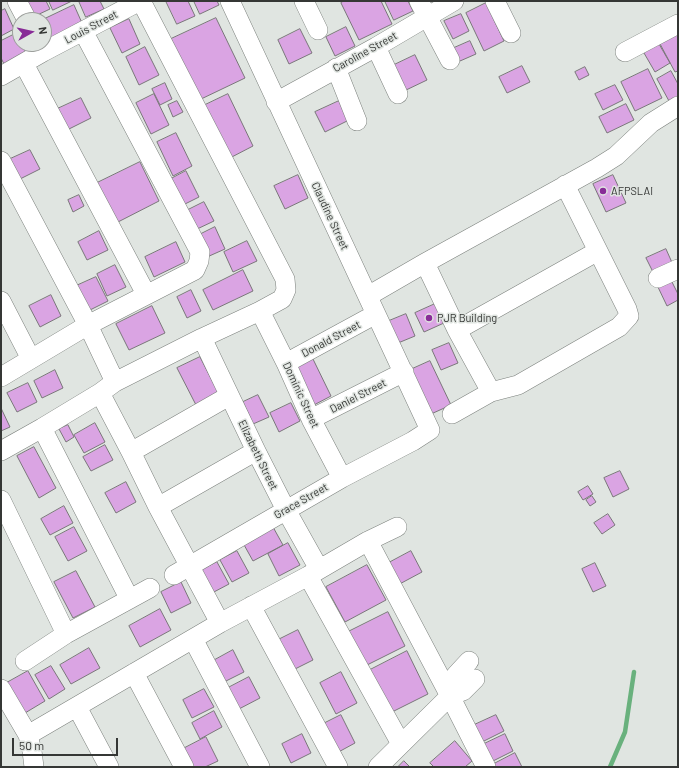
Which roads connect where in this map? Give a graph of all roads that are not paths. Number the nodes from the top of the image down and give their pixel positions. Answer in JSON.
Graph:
{"nodes":[{"id":1,"x":17,"y":1,"type":"edge"},
{"id":2,"x":141,"y":1,"type":"edge"},
{"id":3,"x":230,"y":1,"type":"edge"},
{"id":4,"x":454,"y":1,"type":"edge"},
{"id":5,"x":496,"y":1,"type":"edge"},
{"id":6,"x":311,"y":3,"type":"edge"},
{"id":7,"x":423,"y":9,"type":"edge"},
{"id":8,"x":23,"y":12,"type":"edge"},
{"id":9,"x":678,"y":24,"type":"edge"},
{"id":10,"x":318,"y":30,"type":"dead end"},
{"id":11,"x":83,"y":31,"type":"junction"},
{"id":12,"x":511,"y":33,"type":"dead end"},
{"id":13,"x":52,"y":44,"type":"edge"},
{"id":14,"x":376,"y":47,"type":"junction"},
{"id":15,"x":37,"y":52,"type":"edge"},
{"id":16,"x":625,"y":52,"type":"dead end"},
{"id":17,"x":450,"y":60,"type":"dead end"},
{"id":18,"x":24,"y":64,"type":"junction"},
{"id":19,"x":336,"y":68,"type":"junction"},
{"id":20,"x":1,"y":76,"type":"edge"},
{"id":21,"x":398,"y":94,"type":"dead end"},
{"id":22,"x":276,"y":102,"type":"junction"},
{"id":23,"x":678,"y":106,"type":"edge"},
{"id":24,"x":357,"y":121,"type":"dead end"},
{"id":25,"x":1,"y":161,"type":"edge"},
{"id":26,"x":565,"y":185,"type":"junction"},
{"id":27,"x":598,"y":251,"type":"junction"},
{"id":28,"x":425,"y":263,"type":"junction"},
{"id":29,"x":678,"y":269,"type":"edge"},
{"id":30,"x":658,"y":278,"type":"dead end"},
{"id":31,"x":146,"y":294,"type":"junction"},
{"id":32,"x":368,"y":296,"type":"junction"},
{"id":33,"x":1,"y":301,"type":"edge"},
{"id":34,"x":260,"y":311,"type":"junction"},
{"id":35,"x":376,"y":314,"type":"junction"},
{"id":36,"x":88,"y":324,"type":"junction"},
{"id":37,"x":457,"y":330,"type":"junction"},
{"id":38,"x":202,"y":338,"type":"junction"},
{"id":39,"x":31,"y":359,"type":"junction"},
{"id":40,"x":286,"y":363,"type":"junction"},
{"id":41,"x":404,"y":372,"type":"junction"},
{"id":42,"x":1,"y":377,"type":"edge"},
{"id":43,"x":115,"y":382,"type":"junction"},
{"id":44,"x":490,"y":392,"type":"junction"},
{"id":45,"x":100,"y":393,"type":"junction"},
{"id":46,"x":229,"y":396,"type":"junction"},
{"id":47,"x":452,"y":414,"type":"dead end"},
{"id":48,"x":311,"y":419,"type":"junction"},
{"id":49,"x":42,"y":428,"type":"junction"},
{"id":50,"x":430,"y":430,"type":"joint"},
{"id":51,"x":1,"y":451,"type":"edge"},
{"id":52,"x":256,"y":451,"type":"junction"},
{"id":53,"x":131,"y":452,"type":"junction"},
{"id":54,"x":342,"y":478,"type":"junction"},
{"id":55,"x":1,"y":500,"type":"edge"},
{"id":56,"x":158,"y":507,"type":"junction"},
{"id":57,"x":286,"y":510,"type":"junction"},
{"id":58,"x":397,"y":527,"type":"dead end"},
{"id":59,"x":368,"y":541,"type":"junction"},
{"id":60,"x":181,"y":570,"type":"junction"},
{"id":61,"x":314,"y":572,"type":"junction"},
{"id":62,"x":150,"y":588,"type":"dead end"},
{"id":63,"x":129,"y":598,"type":"junction"},
{"id":64,"x":251,"y":606,"type":"junction"},
{"id":65,"x":220,"y":623,"type":"junction"},
{"id":66,"x":66,"y":634,"type":"junction"},
{"id":67,"x":193,"y":639,"type":"junction"},
{"id":68,"x":25,"y":661,"type":"dead end"},
{"id":69,"x":472,"y":670,"type":"dead end"},
{"id":70,"x":134,"y":673,"type":"junction"},
{"id":71,"x":1,"y":689,"type":"edge"},
{"id":72,"x":450,"y":696,"type":"junction"},
{"id":73,"x":77,"y":707,"type":"junction"},
{"id":74,"x":6,"y":708,"type":"edge"},
{"id":75,"x":28,"y":735,"type":"junction"},
{"id":76,"x":401,"y":744,"type":"junction"},
{"id":77,"x":484,"y":766,"type":"edge"},
{"id":78,"x":34,"y":767,"type":"edge"},
{"id":79,"x":109,"y":767,"type":"edge"},
{"id":80,"x":184,"y":767,"type":"edge"},
{"id":81,"x":260,"y":767,"type":"edge"},
{"id":82,"x":338,"y":767,"type":"edge"},
{"id":83,"x":378,"y":767,"type":"edge"}],
"edges":[{"from":1,"to":8,"type":"street"},
{"from":2,"to":11,"type":"street","name":"Louis Street"},
{"from":2,"to":34,"type":"street"},
{"from":3,"to":22,"type":"street","name":"Claudine Street"},
{"from":4,"to":7,"type":"street","name":"Caroline Street"},
{"from":5,"to":12,"type":"street"},
{"from":6,"to":10,"type":"street"},
{"from":7,"to":14,"type":"street","name":"Caroline Street"},
{"from":7,"to":17,"type":"street"},
{"from":9,"to":16,"type":"street"},
{"from":11,"to":13,"type":"street","name":"Louis Street"},
{"from":11,"to":31,"type":"street"},
{"from":14,"to":19,"type":"street","name":"Caroline Street"},
{"from":14,"to":21,"type":"street"},
{"from":15,"to":18,"type":"street","name":"Louis Street"},
{"from":18,"to":20,"type":"street","name":"Louis Street"},
{"from":18,"to":31,"type":"street"},
{"from":19,"to":22,"type":"street","name":"Caroline Street"},
{"from":19,"to":24,"type":"street"},
{"from":22,"to":32,"type":"street","name":"Claudine Street"},
{"from":23,"to":26,"type":"street"},
{"from":25,"to":36,"type":"street"},
{"from":26,"to":27,"type":"street"},
{"from":26,"to":28,"type":"street"},
{"from":27,"to":37,"type":"street"},
{"from":27,"to":44,"type":"street"},
{"from":28,"to":32,"type":"street"},
{"from":28,"to":37,"type":"street"},
{"from":29,"to":30,"type":"street"},
{"from":31,"to":36,"type":"street"},
{"from":32,"to":35,"type":"street","name":"Claudine Street"},
{"from":33,"to":39,"type":"street"},
{"from":34,"to":38,"type":"street"},
{"from":34,"to":40,"type":"street","name":"Dominic Street"},
{"from":35,"to":40,"type":"street","name":"Donald Street"},
{"from":35,"to":41,"type":"street","name":"Claudine Street"},
{"from":36,"to":39,"type":"street"},
{"from":36,"to":43,"type":"street"},
{"from":37,"to":44,"type":"street"},
{"from":38,"to":43,"type":"street"},
{"from":38,"to":46,"type":"street","name":"Elizabeth Street"},
{"from":39,"to":42,"type":"street"},
{"from":40,"to":48,"type":"street","name":"Dominic Street"},
{"from":41,"to":48,"type":"street","name":"Daniel Street"},
{"from":41,"to":50,"type":"street","name":"Claudine Street"},
{"from":43,"to":45,"type":"street"},
{"from":44,"to":47,"type":"street"},
{"from":45,"to":49,"type":"street"},
{"from":45,"to":53,"type":"street"},
{"from":46,"to":52,"type":"street","name":"Elizabeth Street"},
{"from":46,"to":53,"type":"street"},
{"from":48,"to":54,"type":"street","name":"Dominic Street"},
{"from":49,"to":51,"type":"street"},
{"from":49,"to":63,"type":"street"},
{"from":50,"to":54,"type":"street","name":"Grace Street"},
{"from":52,"to":56,"type":"street"},
{"from":52,"to":57,"type":"street","name":"Elizabeth Street"},
{"from":53,"to":56,"type":"street"},
{"from":54,"to":57,"type":"street","name":"Grace Street"},
{"from":55,"to":66,"type":"street"},
{"from":56,"to":60,"type":"street"},
{"from":57,"to":60,"type":"street","name":"Grace Street"},
{"from":57,"to":61,"type":"street","name":"Elizabeth Street"},
{"from":58,"to":59,"type":"street"},
{"from":59,"to":61,"type":"street"},
{"from":59,"to":72,"type":"street"},
{"from":60,"to":65,"type":"street"},
{"from":61,"to":64,"type":"street"},
{"from":61,"to":76,"type":"street","name":"Elizabeth Street"},
{"from":62,"to":63,"type":"street"},
{"from":63,"to":66,"type":"street"},
{"from":64,"to":65,"type":"street"},
{"from":64,"to":82,"type":"street"},
{"from":65,"to":67,"type":"street"},
{"from":66,"to":68,"type":"street"},
{"from":67,"to":70,"type":"street"},
{"from":67,"to":81,"type":"street"},
{"from":69,"to":72,"type":"street"},
{"from":70,"to":73,"type":"street"},
{"from":70,"to":80,"type":"street"},
{"from":71,"to":74,"type":"street"},
{"from":72,"to":76,"type":"street"},
{"from":72,"to":77,"type":"street"},
{"from":73,"to":75,"type":"street"},
{"from":73,"to":79,"type":"street"},
{"from":74,"to":75,"type":"street"},
{"from":75,"to":78,"type":"street"},
{"from":76,"to":83,"type":"street"}]}
